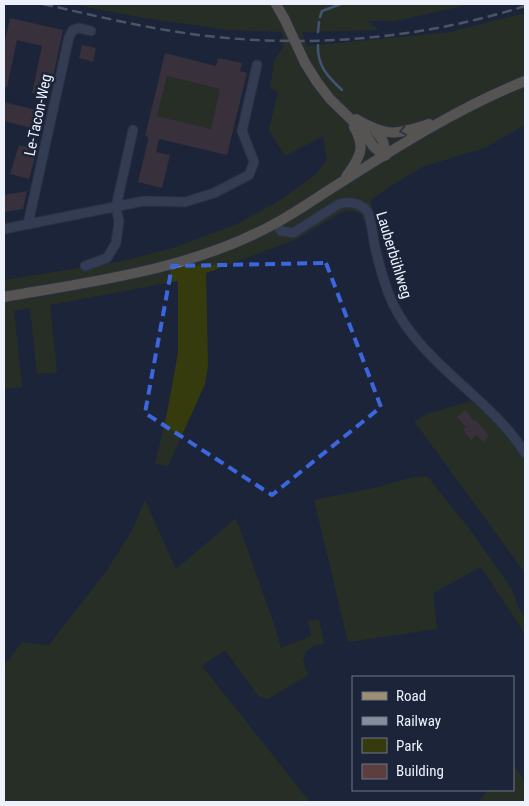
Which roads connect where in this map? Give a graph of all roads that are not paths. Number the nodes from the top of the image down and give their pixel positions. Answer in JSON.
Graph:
{"nodes":[{"id":1,"x":276,"y":4,"type":"edge"},
{"id":2,"x":91,"y":31,"type":"dead end"},
{"id":3,"x":257,"y":65,"type":"dead end"},
{"id":4,"x":525,"y":81,"type":"edge"},
{"id":5,"x":347,"y":114,"type":"junction"},
{"id":6,"x":449,"y":117,"type":"junction"},
{"id":7,"x":133,"y":130,"type":"dead end"},
{"id":8,"x":374,"y":130,"type":"junction"},
{"id":9,"x":385,"y":155,"type":"junction"},
{"id":10,"x":343,"y":181,"type":"junction"},
{"id":11,"x":116,"y":207,"type":"junction"},
{"id":12,"x":28,"y":224,"type":"junction"},
{"id":13,"x":276,"y":224,"type":"junction"},
{"id":14,"x":4,"y":229,"type":"edge"},
{"id":15,"x":85,"y":266,"type":"dead end"},
{"id":16,"x":4,"y":297,"type":"edge"},
{"id":17,"x":525,"y":454,"type":"edge"}],
"edges":[{"from":1,"to":5,"type":"main road"},
{"from":2,"to":12,"type":"street","name":"Le-Tacon-Weg"},
{"from":3,"to":11,"type":"street"},
{"from":4,"to":6,"type":"main road"},
{"from":5,"to":8,"type":"main road"},
{"from":5,"to":9,"type":"main road"},
{"from":5,"to":10,"type":"main road"},
{"from":6,"to":8,"type":"main road","one_way":true},
{"from":6,"to":9,"type":"main road"},
{"from":7,"to":11,"type":"street"},
{"from":8,"to":9,"type":"main road"},
{"from":9,"to":10,"type":"main road"},
{"from":10,"to":13,"type":"main road"},
{"from":11,"to":12,"type":"street"},
{"from":11,"to":15,"type":"street"},
{"from":12,"to":14,"type":"street"},
{"from":13,"to":16,"type":"main road"},
{"from":13,"to":17,"type":"street","name":"Lauberbühlweg"}]}
